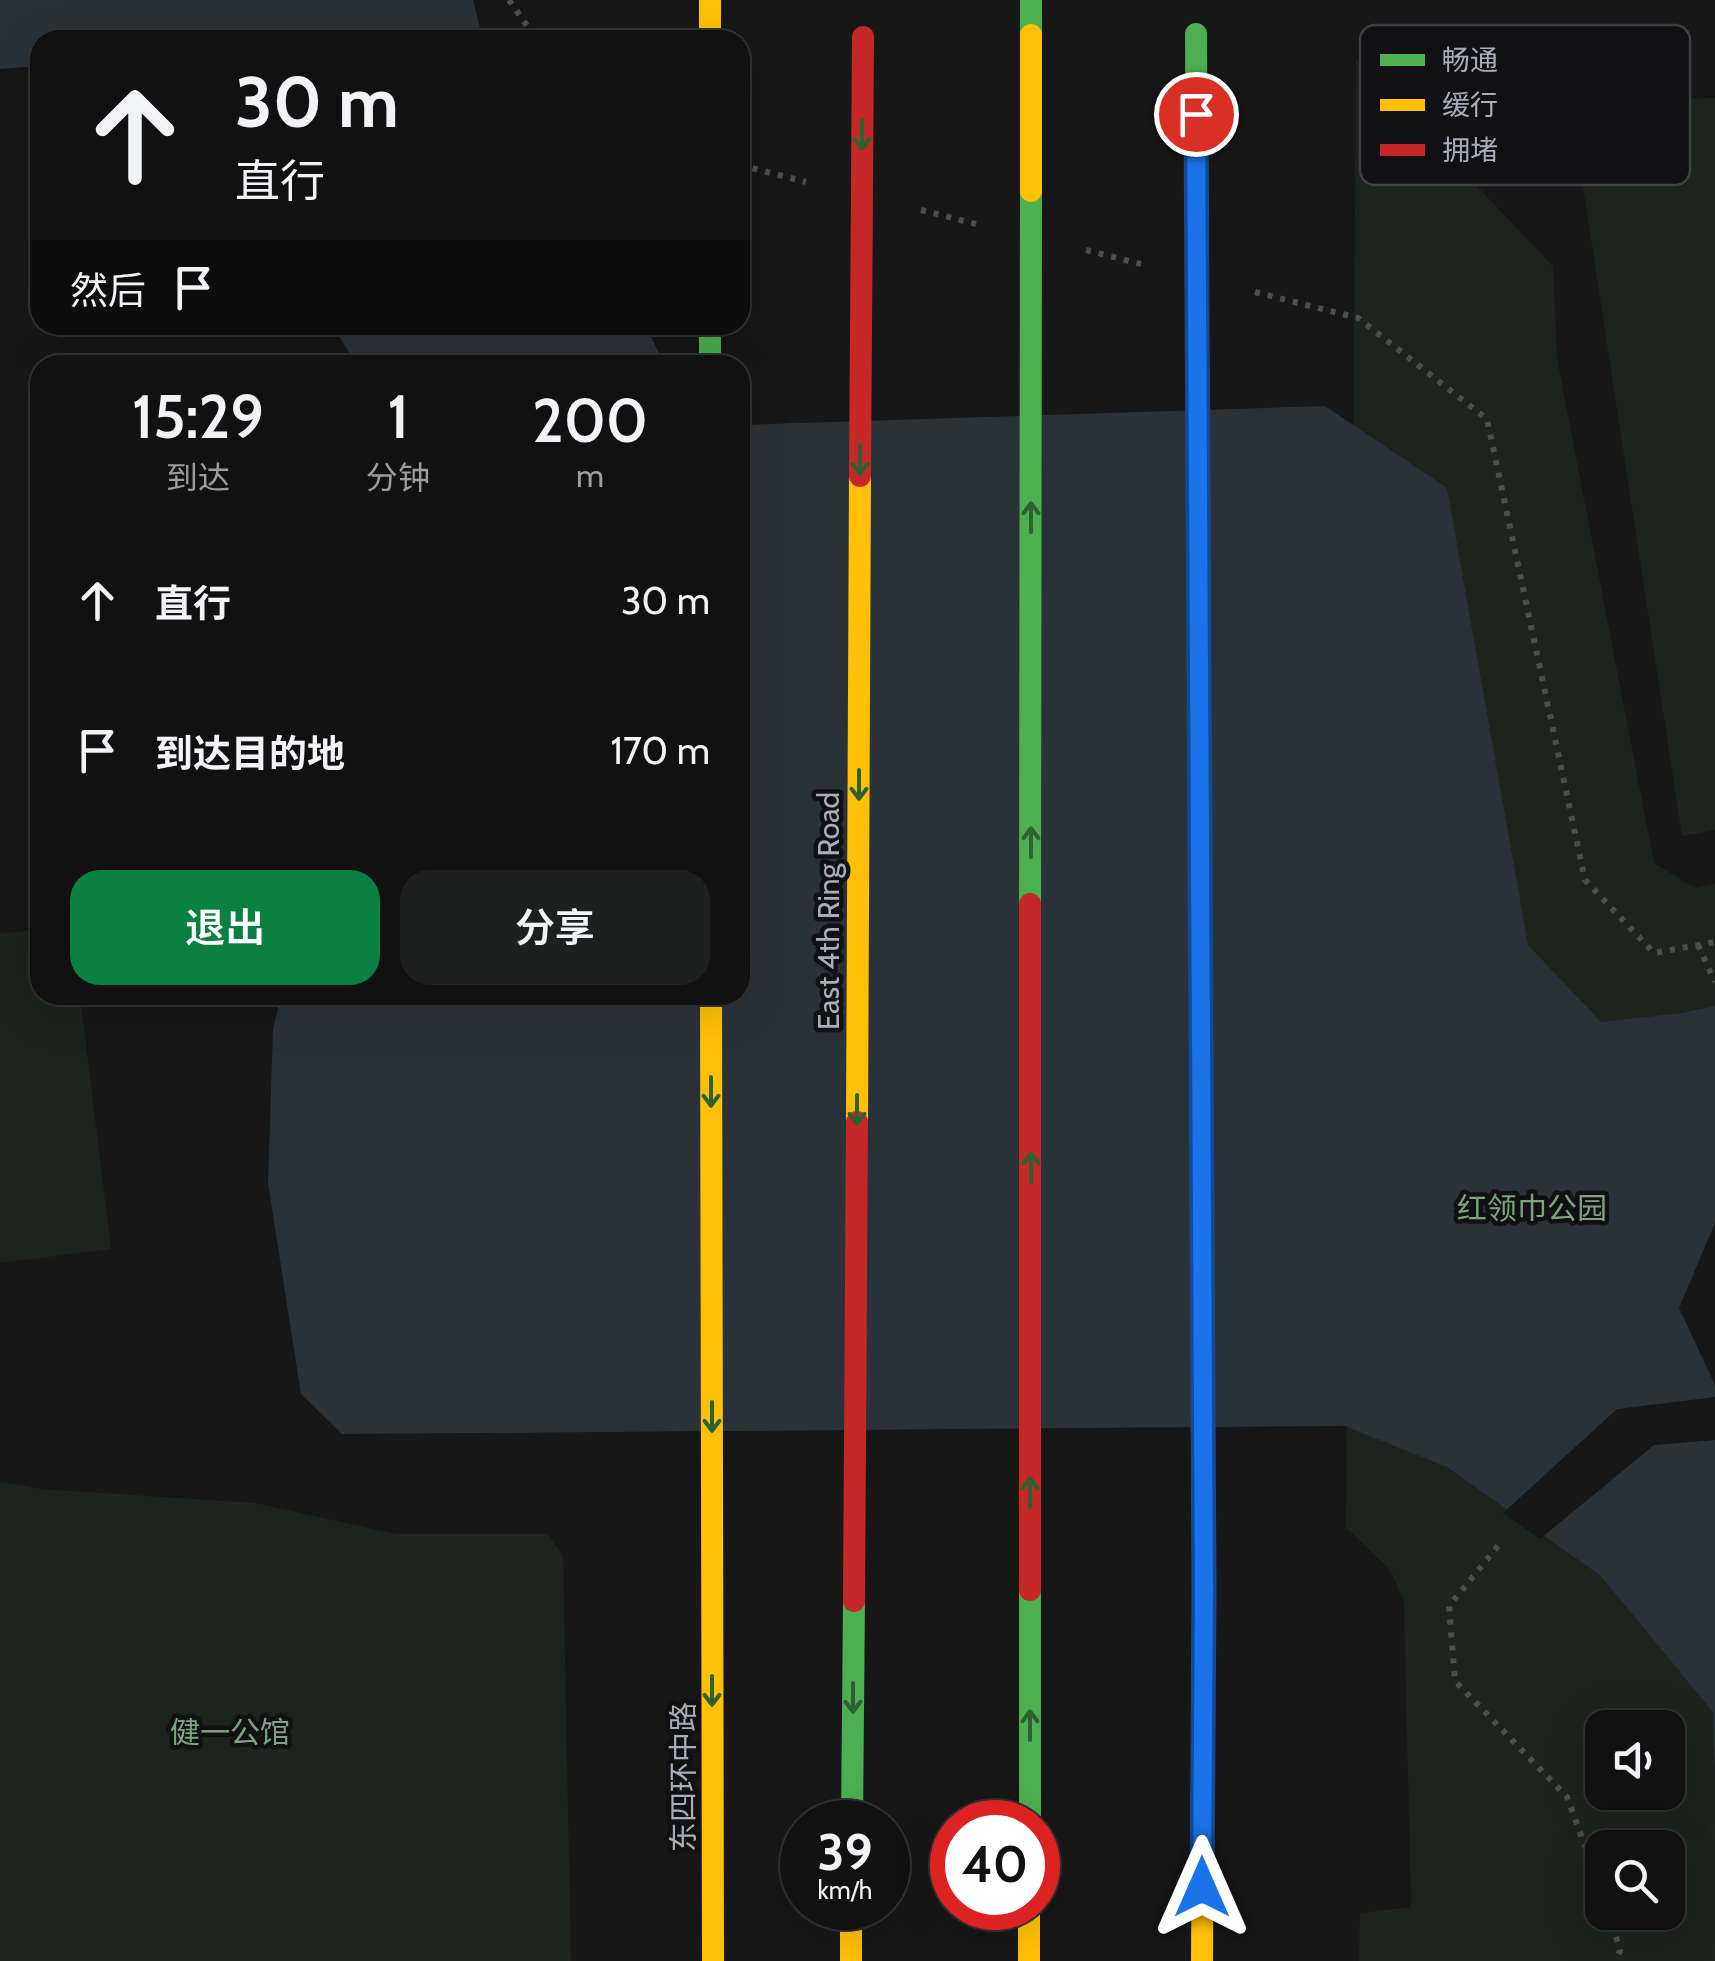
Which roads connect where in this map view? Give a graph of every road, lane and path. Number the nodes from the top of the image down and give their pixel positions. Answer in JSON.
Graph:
{"nodes":[{"id":1,"x":509,"y":0,"type":"edge"},
{"id":2,"x":710,"y":0,"type":"edge"},
{"id":3,"x":1031,"y":0,"type":"edge"},
{"id":4,"x":1196,"y":26,"type":"dead end"},
{"id":5,"x":863,"y":28,"type":"dead end"},
{"id":6,"x":530,"y":30,"type":"edge"},
{"id":7,"x":710,"y":30,"type":"edge"},
{"id":8,"x":750,"y":167,"type":"edge"},
{"id":9,"x":817,"y":184,"type":"dead end"},
{"id":10,"x":914,"y":208,"type":"dead end"},
{"id":11,"x":991,"y":227,"type":"dead end"},
{"id":12,"x":1068,"y":246,"type":"dead end"},
{"id":13,"x":1145,"y":265,"type":"dead end"},
{"id":14,"x":1242,"y":289,"type":"dead end"},
{"id":15,"x":1715,"y":942,"type":"edge"},
{"id":16,"x":1698,"y":945,"type":"junction"},
{"id":17,"x":1715,"y":982,"type":"edge"},
{"id":18,"x":711,"y":1005,"type":"edge"},
{"id":19,"x":1498,"y":1546,"type":"dead end"},
{"id":20,"x":852,"y":1800,"type":"edge"},
{"id":21,"x":1030,"y":1800,"type":"edge"},
{"id":22,"x":1585,"y":1846,"type":"edge"},
{"id":23,"x":851,"y":1930,"type":"edge"},
{"id":24,"x":1030,"y":1930,"type":"edge"},
{"id":25,"x":1614,"y":1930,"type":"edge"},
{"id":26,"x":713,"y":1961,"type":"edge"},
{"id":27,"x":851,"y":1961,"type":"edge"},
{"id":28,"x":1029,"y":1961,"type":"edge"},
{"id":29,"x":1202,"y":1961,"type":"edge"},
{"id":30,"x":1616,"y":1961,"type":"edge"}],
"edges":[{"from":1,"to":6,"type":"path"},
{"from":2,"to":7,"type":"main road"},
{"from":21,"to":3,"type":"main road","one_way":true,"bridge":true},
{"from":4,"to":29,"type":"main road","bridge":true},
{"from":5,"to":20,"type":"main road","name":"East 4th Ring Road","one_way":true,"bridge":true},
{"from":8,"to":9,"type":"path"},
{"from":10,"to":11,"type":"path"},
{"from":12,"to":13,"type":"path"},
{"from":14,"to":16,"type":"path"},
{"from":15,"to":16,"type":"path"},
{"from":16,"to":17,"type":"path"},
{"from":18,"to":26,"type":"main road","name":"东四环中路","one_way":true},
{"from":19,"to":22,"type":"path"},
{"from":23,"to":27,"type":"main road"},
{"from":24,"to":28,"type":"main road"},
{"from":25,"to":30,"type":"path"}]}
